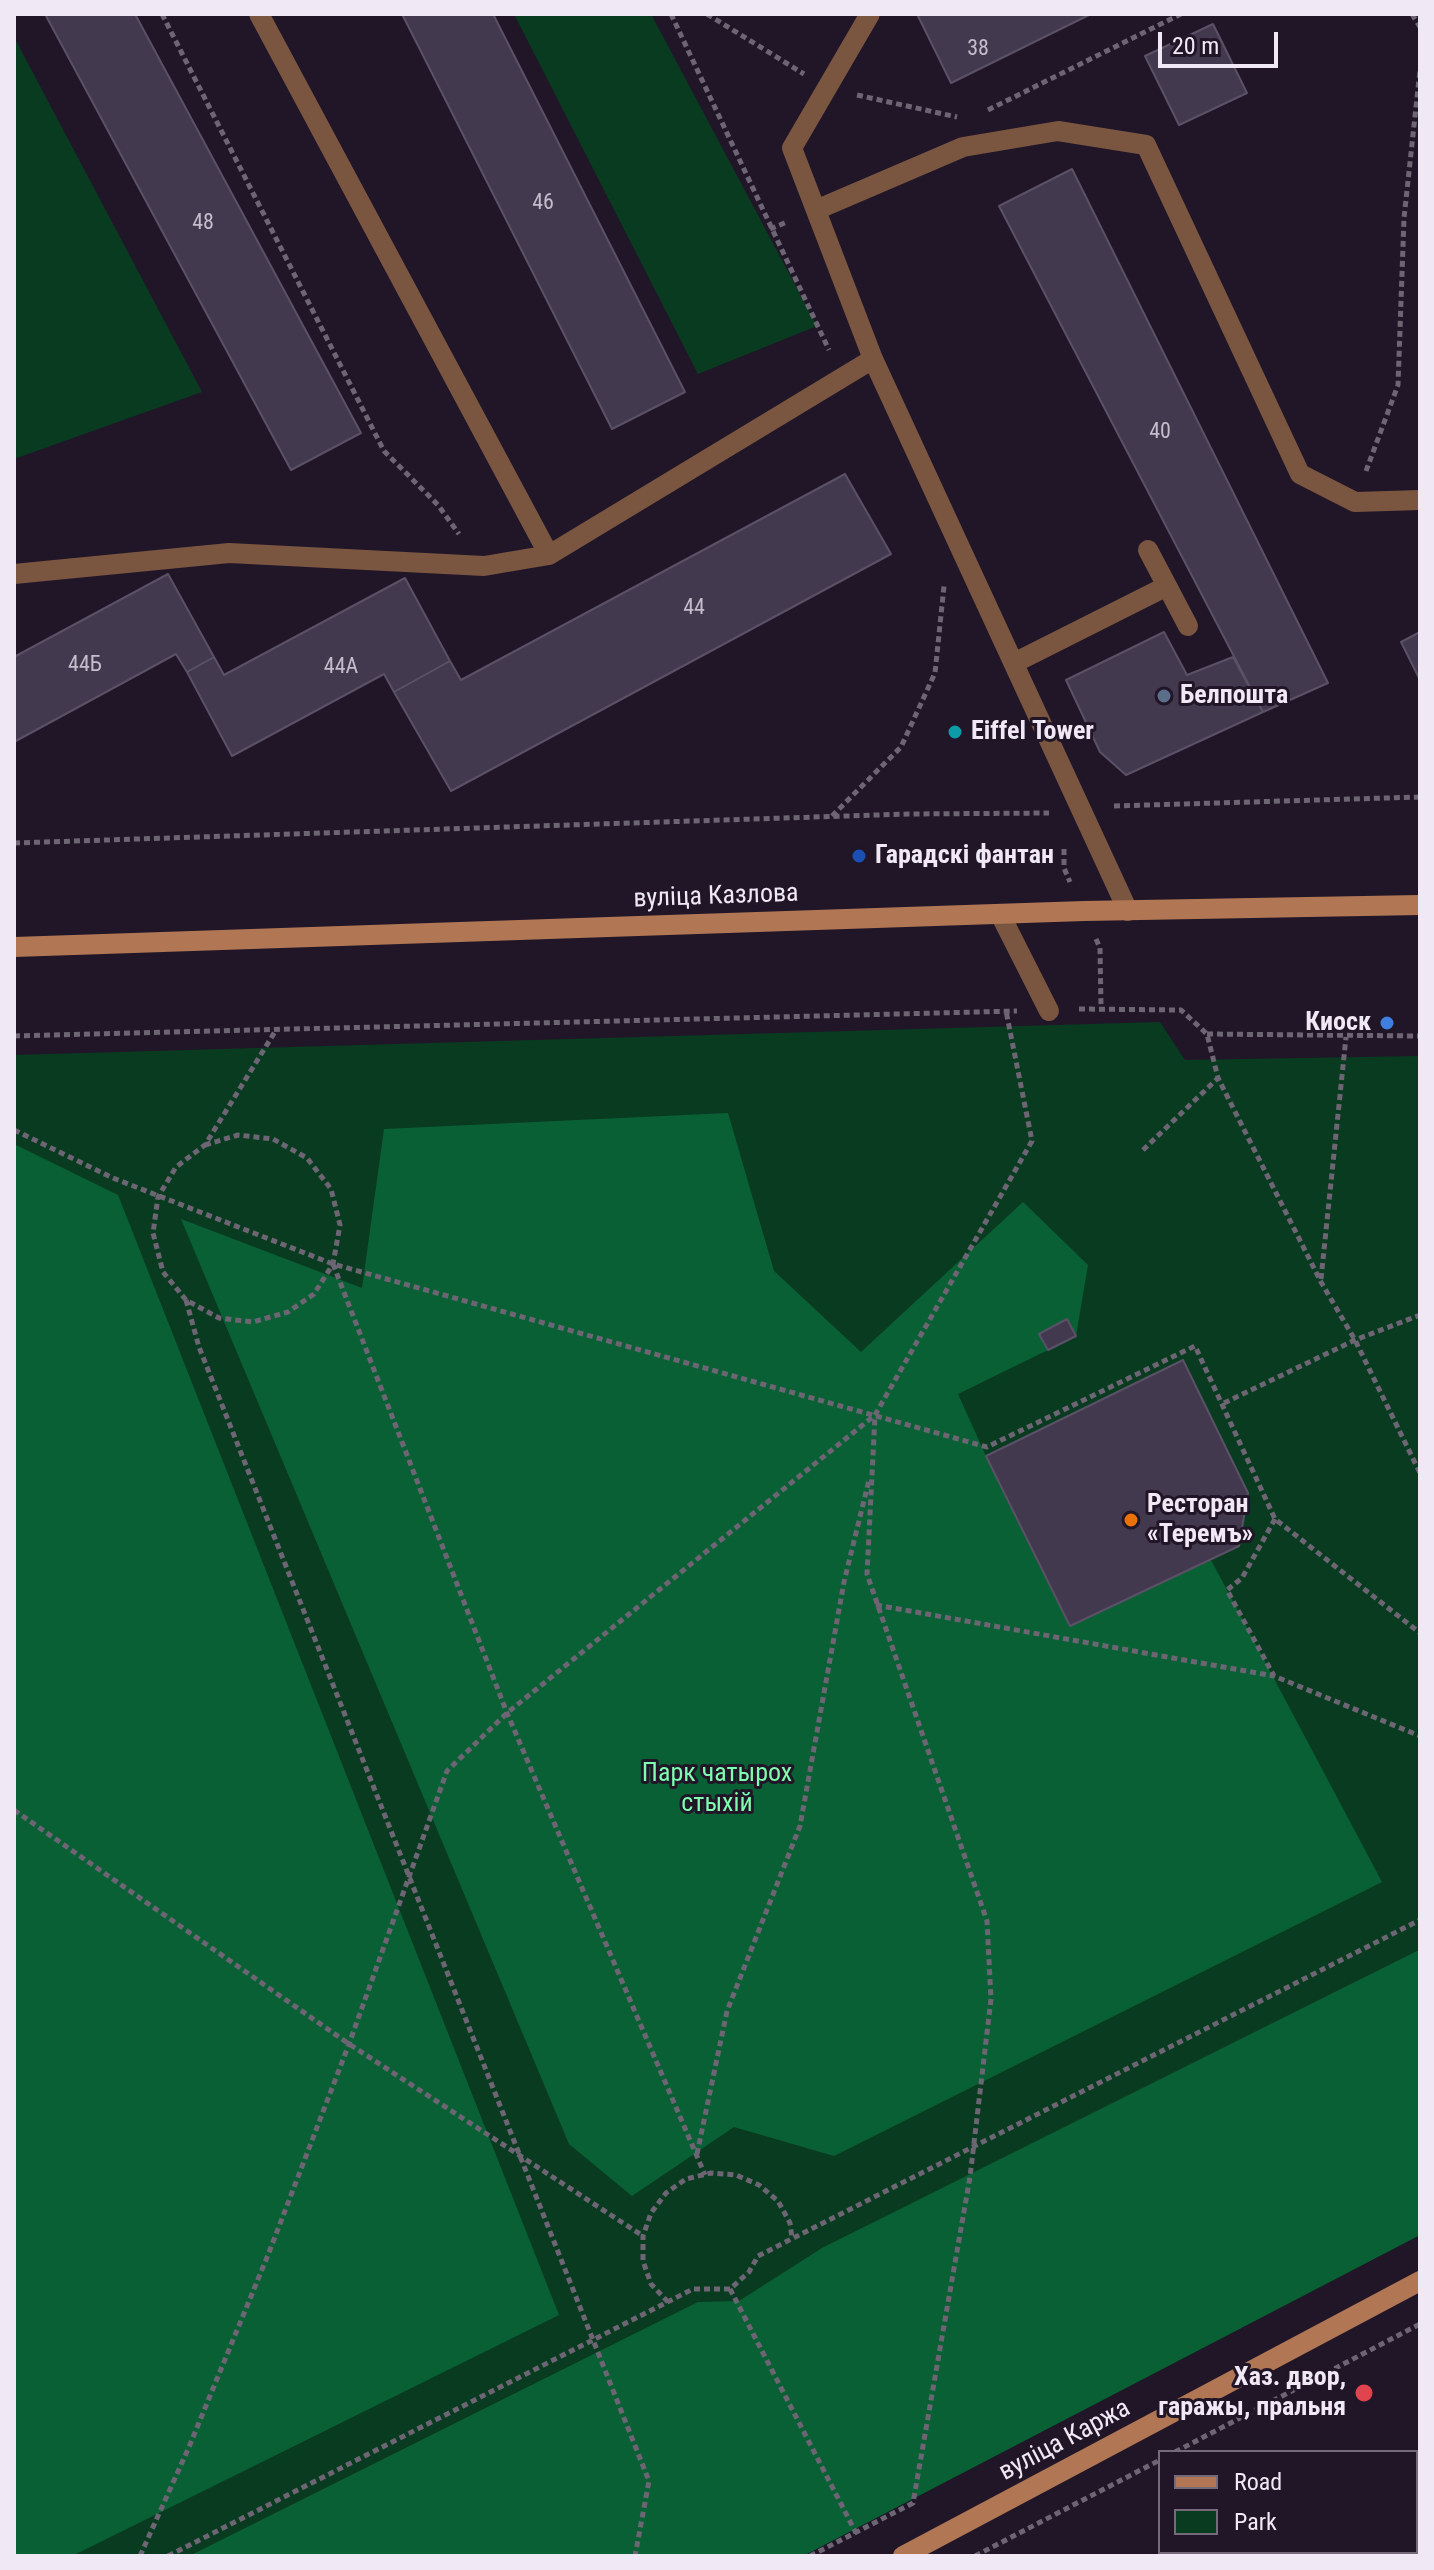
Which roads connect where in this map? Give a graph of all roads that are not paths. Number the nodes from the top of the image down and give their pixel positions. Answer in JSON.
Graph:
{"nodes":[{"id":1,"x":259,"y":14,"type":"edge"},
{"id":2,"x":870,"y":14,"type":"edge"},
{"id":3,"x":816,"y":210,"type":"junction"},
{"id":4,"x":873,"y":359,"type":"junction"},
{"id":5,"x":1420,"y":500,"type":"edge"},
{"id":6,"x":1148,"y":550,"type":"dead end"},
{"id":7,"x":549,"y":555,"type":"junction"},
{"id":8,"x":14,"y":574,"type":"edge"},
{"id":9,"x":1167,"y":586,"type":"junction"},
{"id":10,"x":1188,"y":626,"type":"dead end"},
{"id":11,"x":1014,"y":663,"type":"junction"},
{"id":12,"x":1420,"y":905,"type":"edge"},
{"id":13,"x":1128,"y":911,"type":"junction"},
{"id":14,"x":1000,"y":914,"type":"junction"},
{"id":15,"x":14,"y":947,"type":"edge"},
{"id":16,"x":1049,"y":1011,"type":"road end"},
{"id":17,"x":1420,"y":2281,"type":"edge"},
{"id":18,"x":903,"y":2556,"type":"edge"}],
"edges":[{"from":1,"to":7,"type":"lane"},
{"from":2,"to":3,"type":"lane"},
{"from":3,"to":4,"type":"lane"},
{"from":3,"to":5,"type":"lane"},
{"from":4,"to":7,"type":"lane"},
{"from":4,"to":11,"type":"lane"},
{"from":6,"to":9,"type":"lane"},
{"from":7,"to":8,"type":"lane"},
{"from":9,"to":10,"type":"lane"},
{"from":9,"to":11,"type":"lane"},
{"from":11,"to":13,"type":"lane"},
{"from":12,"to":13,"type":"main road","name":"вуліца Казлова"},
{"from":13,"to":14,"type":"main road","name":"вуліца Казлова"},
{"from":14,"to":15,"type":"main road","name":"вуліца Казлова"},
{"from":14,"to":16,"type":"lane"},
{"from":17,"to":18,"type":"main road","name":"вуліца Каржа"}]}
